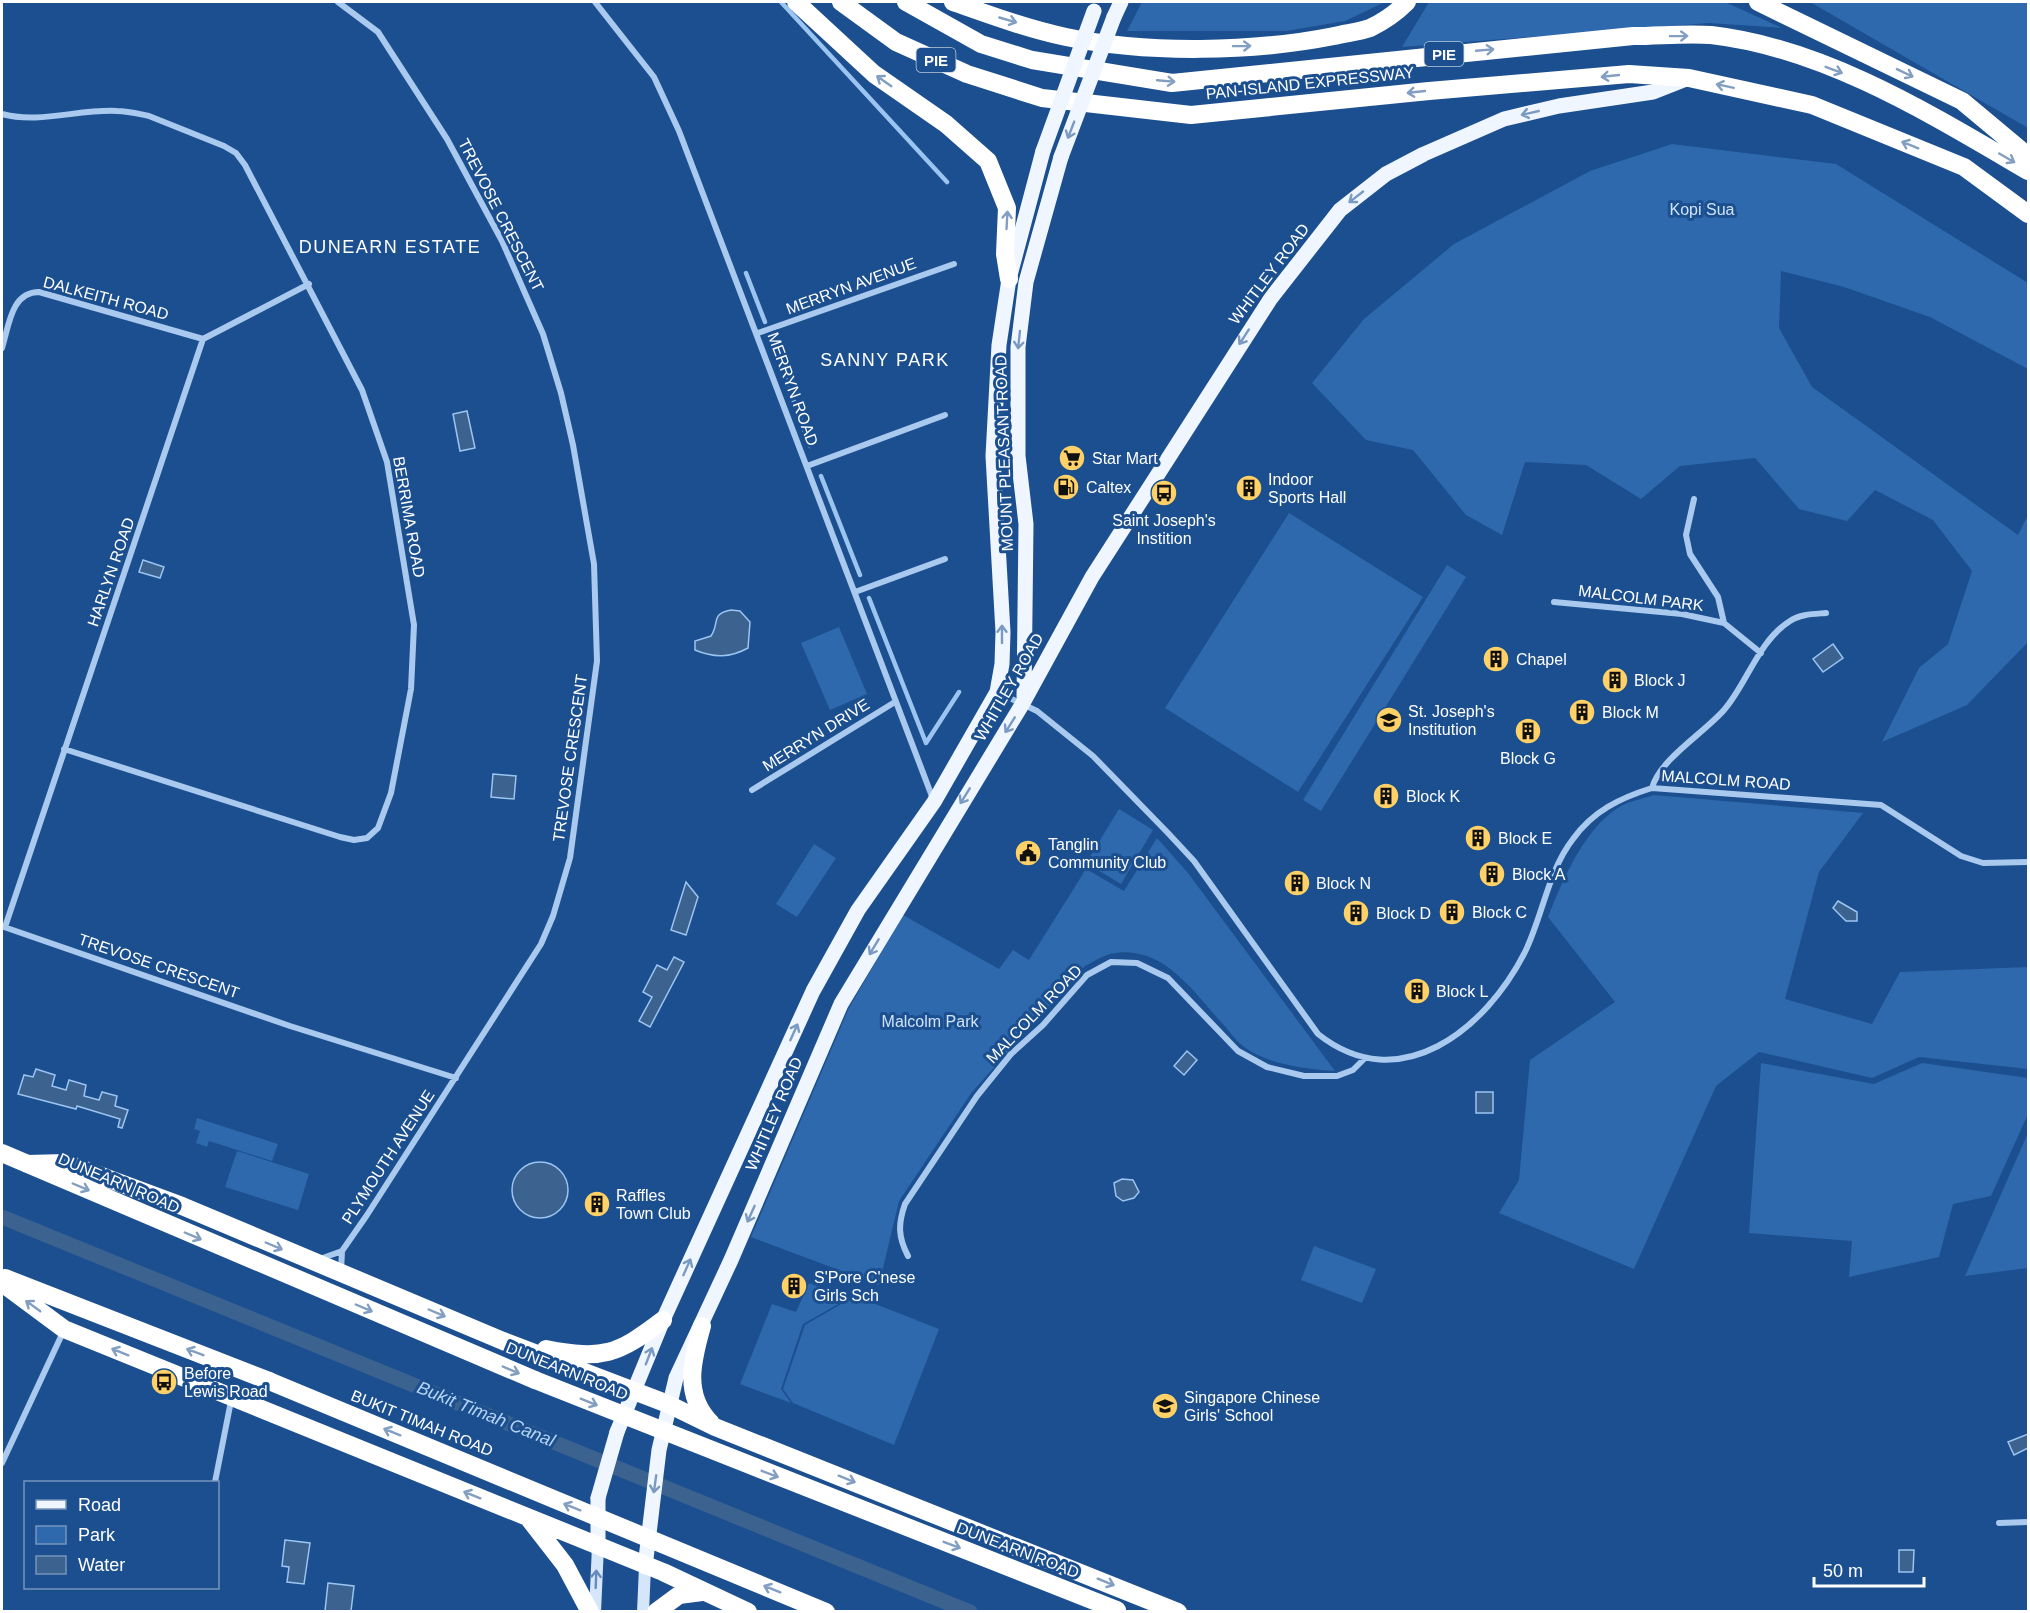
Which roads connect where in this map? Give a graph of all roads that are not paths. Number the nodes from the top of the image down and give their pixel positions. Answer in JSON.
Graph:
{"nodes":[{"id":1,"x":338,"y":2,"type":"edge"},
{"id":2,"x":596,"y":2,"type":"edge"},
{"id":3,"x":796,"y":2,"type":"edge"},
{"id":4,"x":841,"y":2,"type":"edge"},
{"id":5,"x":906,"y":2,"type":"edge"},
{"id":6,"x":953,"y":2,"type":"edge"},
{"id":7,"x":1121,"y":2,"type":"edge"},
{"id":8,"x":1407,"y":2,"type":"edge"},
{"id":9,"x":1758,"y":2,"type":"edge"},
{"id":10,"x":1096,"y":6,"type":"edge"},
{"id":11,"x":1689,"y":78,"type":"junction"},
{"id":12,"x":2,"y":114,"type":"edge"},
{"id":13,"x":2028,"y":156,"type":"edge"},
{"id":14,"x":2028,"y":171,"type":"edge"},
{"id":15,"x":2028,"y":214,"type":"edge"},
{"id":16,"x":954,"y":264,"type":"dead end"},
{"id":17,"x":1009,"y":279,"type":"junction"},
{"id":18,"x":309,"y":284,"type":"junction"},
{"id":19,"x":758,"y":333,"type":"junction"},
{"id":20,"x":203,"y":339,"type":"junction"},
{"id":21,"x":2,"y":348,"type":"edge"},
{"id":22,"x":945,"y":416,"type":"dead end"},
{"id":23,"x":807,"y":466,"type":"junction"},
{"id":24,"x":1694,"y":499,"type":"dead end"},
{"id":25,"x":945,"y":559,"type":"dead end"},
{"id":26,"x":855,"y":592,"type":"junction"},
{"id":27,"x":1554,"y":602,"type":"dead end"},
{"id":28,"x":1826,"y":614,"type":"dead end"},
{"id":29,"x":1724,"y":623,"type":"junction"},
{"id":30,"x":1761,"y":653,"type":"junction"},
{"id":31,"x":997,"y":692,"type":"junction"},
{"id":32,"x":895,"y":702,"type":"junction"},
{"id":33,"x":1023,"y":703,"type":"junction"},
{"id":34,"x":64,"y":749,"type":"junction"},
{"id":35,"x":1652,"y":788,"type":"junction"},
{"id":36,"x":752,"y":790,"type":"dead end"},
{"id":37,"x":934,"y":802,"type":"junction"},
{"id":38,"x":2028,"y":862,"type":"edge"},
{"id":39,"x":3,"y":927,"type":"edge"},
{"id":40,"x":1365,"y":1058,"type":"junction"},
{"id":41,"x":456,"y":1078,"type":"junction"},
{"id":42,"x":2,"y":1154,"type":"edge"},
{"id":43,"x":27,"y":1164,"type":"junction"},
{"id":44,"x":342,"y":1251,"type":"junction"},
{"id":45,"x":908,"y":1256,"type":"dead end"},
{"id":46,"x":314,"y":1262,"type":"junction"},
{"id":47,"x":341,"y":1273,"type":"junction"},
{"id":48,"x":2,"y":1276,"type":"edge"},
{"id":49,"x":2,"y":1283,"type":"edge"},
{"id":50,"x":663,"y":1320,"type":"junction"},
{"id":51,"x":702,"y":1326,"type":"junction"},
{"id":52,"x":64,"y":1329,"type":"junction"},
{"id":53,"x":502,"y":1341,"type":"junction"},
{"id":54,"x":634,"y":1392,"type":"junction"},
{"id":55,"x":232,"y":1398,"type":"junction"},
{"id":56,"x":668,"y":1404,"type":"junction"},
{"id":57,"x":715,"y":1426,"type":"junction"},
{"id":58,"x":2,"y":1463,"type":"edge"},
{"id":59,"x":215,"y":1481,"type":"edge"},
{"id":60,"x":526,"y":1516,"type":"junction"},
{"id":61,"x":2028,"y":1522,"type":"edge"},
{"id":62,"x":1999,"y":1523,"type":"dead end"},
{"id":63,"x":598,"y":1546,"type":"junction"},
{"id":64,"x":645,"y":1567,"type":"junction"},
{"id":65,"x":702,"y":1592,"type":"junction"},
{"id":66,"x":593,"y":1611,"type":"edge"},
{"id":67,"x":644,"y":1611,"type":"edge"},
{"id":68,"x":657,"y":1611,"type":"edge"},
{"id":69,"x":748,"y":1611,"type":"edge"},
{"id":70,"x":826,"y":1611,"type":"edge"},
{"id":71,"x":1120,"y":1611,"type":"edge"},
{"id":72,"x":1178,"y":1611,"type":"edge"}],
"edges":[{"from":1,"to":41,"type":"street","name":"TREVOSE CRESCENT"},
{"from":2,"to":19,"type":"street","name":"MERRYN ROAD"},
{"from":17,"to":3,"type":"highway","one_way":true},
{"from":11,"to":4,"type":"highway","name":"PAN-ISLAND EXPRESSWAY","number":"PIE","one_way":true},
{"from":5,"to":14,"type":"highway","name":"PAN-ISLAND EXPRESSWAY","number":"PIE","one_way":true},
{"from":6,"to":8,"type":"highway","one_way":true},
{"from":7,"to":33,"type":"main road","name":"MOUNT PLEASANT ROAD","one_way":true,"bridge":true},
{"from":9,"to":13,"type":"highway","one_way":true},
{"from":10,"to":17,"type":"main road","name":"MOUNT PLEASANT ROAD","bridge":true},
{"from":15,"to":11,"type":"highway","name":"PAN-ISLAND EXPRESSWAY","number":"PIE","one_way":true},
{"from":11,"to":33,"type":"main road","name":"WHITLEY ROAD","one_way":true},
{"from":12,"to":18,"type":"street","name":"BERRIMA ROAD"},
{"from":16,"to":19,"type":"street","name":"MERRYN AVENUE"},
{"from":31,"to":17,"type":"main road","name":"MOUNT PLEASANT ROAD","one_way":true},
{"from":18,"to":20,"type":"street"},
{"from":18,"to":34,"type":"street","name":"BERRIMA ROAD"},
{"from":19,"to":23,"type":"street","name":"MERRYN ROAD"},
{"from":20,"to":21,"type":"street","name":"DALKEITH ROAD"},
{"from":20,"to":34,"type":"street","name":"HARLYN ROAD"},
{"from":22,"to":23,"type":"street"},
{"from":23,"to":26,"type":"street","name":"MERRYN ROAD"},
{"from":24,"to":29,"type":"street","name":"MALCOLM PARK"},
{"from":25,"to":26,"type":"street"},
{"from":26,"to":32,"type":"street","name":"MERRYN ROAD"},
{"from":27,"to":29,"type":"street","name":"MALCOLM PARK"},
{"from":28,"to":30,"type":"street"},
{"from":29,"to":30,"type":"street","name":"MALCOLM PARK"},
{"from":30,"to":35,"type":"street"},
{"from":31,"to":33,"type":"street","name":"MALCOLM ROAD"},
{"from":31,"to":37,"type":"main road","name":"WHITLEY ROAD"},
{"from":32,"to":36,"type":"street","name":"MERRYN DRIVE"},
{"from":32,"to":37,"type":"street","name":"MERRYN ROAD"},
{"from":33,"to":40,"type":"street","name":"MALCOLM ROAD"},
{"from":33,"to":51,"type":"main road","name":"WHITLEY ROAD","one_way":true},
{"from":34,"to":39,"type":"street","name":"HARLYN ROAD"},
{"from":35,"to":38,"type":"street","name":"MALCOLM ROAD"},
{"from":35,"to":40,"type":"street","name":"MALCOLM ROAD"},
{"from":50,"to":37,"type":"main road","name":"WHITLEY ROAD","one_way":true},
{"from":39,"to":41,"type":"street","name":"TREVOSE CRESCENT"},
{"from":40,"to":45,"type":"street","name":"MALCOLM ROAD"},
{"from":41,"to":44,"type":"street","name":"PLYMOUTH AVENUE"},
{"from":42,"to":43,"type":"highway","name":"DUNEARN ROAD"},
{"from":43,"to":46,"type":"highway","one_way":true},
{"from":43,"to":71,"type":"highway","name":"DUNEARN ROAD","one_way":true,"bridge":true},
{"from":44,"to":46,"type":"street"},
{"from":44,"to":47,"type":"street"},
{"from":46,"to":47,"type":"highway"},
{"from":47,"to":53,"type":"highway","one_way":true},
{"from":70,"to":48,"type":"highway","name":"BUKIT TIMAH ROAD","one_way":true,"bridge":true},
{"from":52,"to":49,"type":"highway","one_way":true},
{"from":50,"to":53,"type":"highway"},
{"from":54,"to":50,"type":"main road","name":"WHITLEY ROAD","one_way":true},
{"from":51,"to":56,"type":"main road","name":"WHITLEY ROAD"},
{"from":51,"to":57,"type":"highway"},
{"from":55,"to":52,"type":"highway","one_way":true},
{"from":52,"to":58,"type":"street"},
{"from":53,"to":54,"type":"highway"},
{"from":54,"to":56,"type":"highway"},
{"from":54,"to":63,"type":"main road","name":"WHITLEY ROAD","bridge":true},
{"from":55,"to":59,"type":"street"},
{"from":60,"to":55,"type":"highway","one_way":true},
{"from":56,"to":57,"type":"highway"},
{"from":56,"to":64,"type":"main road","name":"WHITLEY ROAD","one_way":true},
{"from":57,"to":72,"type":"highway","one_way":true},
{"from":60,"to":63,"type":"highway"},
{"from":60,"to":66,"type":"highway"},
{"from":61,"to":62,"type":"street"},
{"from":63,"to":64,"type":"highway"},
{"from":66,"to":63,"type":"main road","one_way":true},
{"from":64,"to":65,"type":"highway"},
{"from":64,"to":67,"type":"main road"},
{"from":65,"to":68,"type":"highway"},
{"from":65,"to":69,"type":"highway"}]}
